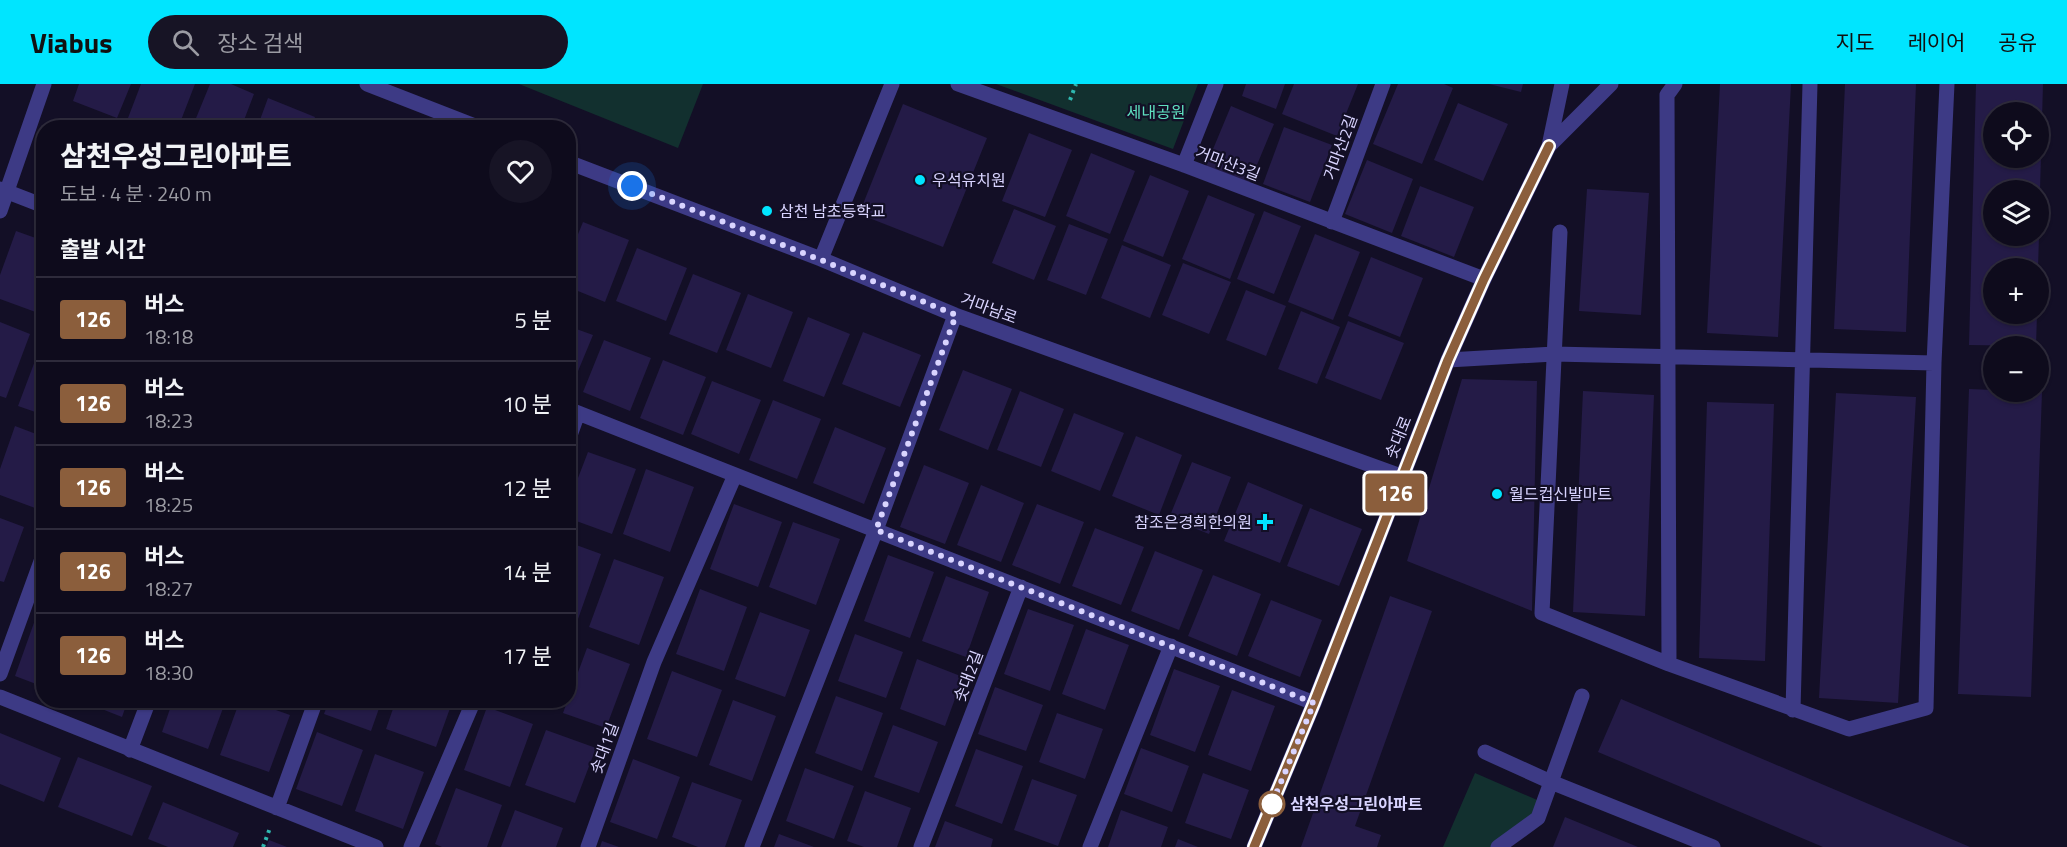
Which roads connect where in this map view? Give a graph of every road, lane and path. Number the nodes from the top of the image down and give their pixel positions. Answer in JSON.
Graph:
{"nodes":[{"id":1,"x":44,"y":84,"type":"edge"},
{"id":2,"x":366,"y":84,"type":"edge"},
{"id":3,"x":892,"y":84,"type":"edge"},
{"id":4,"x":958,"y":84,"type":"edge"},
{"id":5,"x":1216,"y":84,"type":"edge"},
{"id":6,"x":1383,"y":84,"type":"edge"},
{"id":7,"x":1562,"y":84,"type":"edge"},
{"id":8,"x":1611,"y":84,"type":"edge"},
{"id":9,"x":1675,"y":84,"type":"edge"},
{"id":10,"x":1810,"y":84,"type":"edge"},
{"id":11,"x":1947,"y":84,"type":"edge"},
{"id":12,"x":459,"y":120,"type":"edge"},
{"id":13,"x":1549,"y":146,"type":"junction"},
{"id":14,"x":576,"y":165,"type":"edge"},
{"id":15,"x":1184,"y":165,"type":"junction"},
{"id":16,"x":4,"y":191,"type":"edge"},
{"id":17,"x":36,"y":203,"type":"edge"},
{"id":18,"x":0,"y":211,"type":"edge"},
{"id":19,"x":1332,"y":222,"type":"junction"},
{"id":20,"x":1560,"y":232,"type":"dead end"},
{"id":21,"x":821,"y":260,"type":"junction"},
{"id":22,"x":1484,"y":279,"type":"junction"},
{"id":23,"x":956,"y":315,"type":"junction"},
{"id":24,"x":1554,"y":354,"type":"junction"},
{"id":25,"x":1668,"y":357,"type":"junction"},
{"id":26,"x":1448,"y":360,"type":"junction"},
{"id":27,"x":1802,"y":360,"type":"junction"},
{"id":28,"x":1934,"y":363,"type":"junction"},
{"id":29,"x":576,"y":412,"type":"edge"},
{"id":30,"x":735,"y":475,"type":"junction"},
{"id":31,"x":1401,"y":476,"type":"junction"},
{"id":32,"x":876,"y":530,"type":"junction"},
{"id":33,"x":36,"y":575,"type":"edge"},
{"id":34,"x":1021,"y":587,"type":"junction"},
{"id":35,"x":1171,"y":646,"type":"junction"},
{"id":36,"x":1669,"y":664,"type":"junction"},
{"id":37,"x":0,"y":674,"type":"edge"},
{"id":38,"x":1582,"y":696,"type":"dead end"},
{"id":39,"x":0,"y":697,"type":"edge"},
{"id":40,"x":1314,"y":703,"type":"junction"},
{"id":41,"x":146,"y":708,"type":"edge"},
{"id":42,"x":313,"y":708,"type":"edge"},
{"id":43,"x":471,"y":708,"type":"edge"},
{"id":44,"x":1793,"y":710,"type":"junction"},
{"id":45,"x":130,"y":750,"type":"junction"},
{"id":46,"x":1485,"y":752,"type":"dead end"},
{"id":47,"x":1551,"y":782,"type":"junction"},
{"id":48,"x":277,"y":808,"type":"junction"},
{"id":49,"x":1093,"y":840,"type":"edge"},
{"id":50,"x":376,"y":847,"type":"edge"},
{"id":51,"x":411,"y":847,"type":"edge"},
{"id":52,"x":588,"y":847,"type":"edge"},
{"id":53,"x":752,"y":847,"type":"edge"},
{"id":54,"x":921,"y":847,"type":"edge"},
{"id":55,"x":1254,"y":847,"type":"edge"},
{"id":56,"x":1498,"y":847,"type":"edge"},
{"id":57,"x":1713,"y":847,"type":"edge"}],
"edges":[{"from":1,"to":16,"type":"street"},
{"from":2,"to":12,"type":"street"},
{"from":3,"to":21,"type":"street"},
{"from":4,"to":15,"type":"street","name":"거마산3길"},
{"from":5,"to":15,"type":"street"},
{"from":6,"to":19,"type":"street","name":"거마산2길"},
{"from":7,"to":13,"type":"street"},
{"from":8,"to":13,"type":"street"},
{"from":9,"to":25,"type":"street"},
{"from":10,"to":27,"type":"street"},
{"from":11,"to":28,"type":"street"},
{"from":13,"to":22,"type":"street","name":"솟대로"},
{"from":14,"to":21,"type":"street","name":"거마남로"},
{"from":15,"to":19,"type":"street","name":"거마산3길"},
{"from":16,"to":17,"type":"street"},
{"from":16,"to":18,"type":"street"},
{"from":19,"to":22,"type":"street","name":"거마산3길"},
{"from":20,"to":24,"type":"street"},
{"from":21,"to":23,"type":"street","name":"거마남로"},
{"from":22,"to":26,"type":"street","name":"솟대로"},
{"from":23,"to":31,"type":"street","name":"거마남로"},
{"from":23,"to":32,"type":"street"},
{"from":24,"to":25,"type":"street"},
{"from":24,"to":26,"type":"street"},
{"from":24,"to":36,"type":"street"},
{"from":25,"to":27,"type":"street"},
{"from":25,"to":36,"type":"street"},
{"from":26,"to":31,"type":"street","name":"솟대로"},
{"from":27,"to":28,"type":"street"},
{"from":27,"to":44,"type":"street"},
{"from":28,"to":44,"type":"street"},
{"from":29,"to":30,"type":"street"},
{"from":30,"to":32,"type":"street"},
{"from":30,"to":52,"type":"street","name":"솟대1길"},
{"from":31,"to":40,"type":"street","name":"솟대로"},
{"from":32,"to":34,"type":"street"},
{"from":32,"to":53,"type":"street"},
{"from":33,"to":37,"type":"street"},
{"from":34,"to":35,"type":"street"},
{"from":34,"to":54,"type":"street","name":"솟대2길"},
{"from":35,"to":40,"type":"street"},
{"from":35,"to":49,"type":"street"},
{"from":36,"to":44,"type":"street"},
{"from":38,"to":47,"type":"street"},
{"from":39,"to":45,"type":"street"},
{"from":40,"to":55,"type":"street","name":"솟대로"},
{"from":41,"to":45,"type":"street"},
{"from":42,"to":48,"type":"street"},
{"from":43,"to":51,"type":"street"},
{"from":45,"to":48,"type":"street"},
{"from":46,"to":47,"type":"street"},
{"from":47,"to":56,"type":"street"},
{"from":47,"to":57,"type":"street"},
{"from":48,"to":50,"type":"street"}]}
